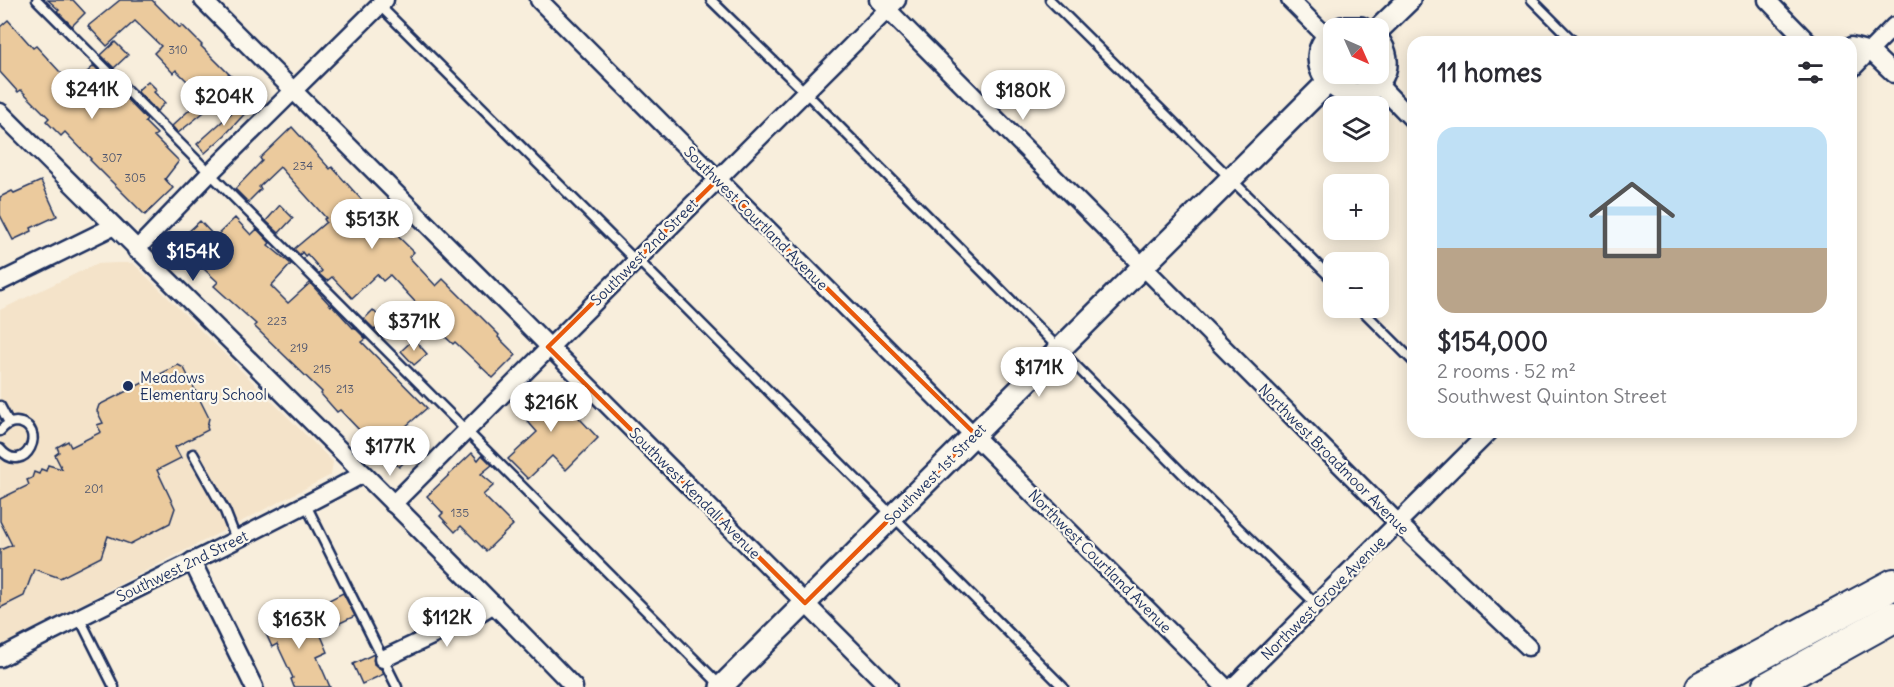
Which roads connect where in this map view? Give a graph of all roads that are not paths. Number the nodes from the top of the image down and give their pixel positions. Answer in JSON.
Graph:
{"nodes":[{"id":1,"x":37,"y":0,"type":"edge"},
{"id":2,"x":203,"y":0,"type":"edge"},
{"id":3,"x":539,"y":0,"type":"edge"},
{"id":4,"x":711,"y":0,"type":"edge"},
{"id":5,"x":1050,"y":0,"type":"edge"},
{"id":6,"x":1290,"y":0,"type":"edge"},
{"id":7,"x":1409,"y":0,"type":"edge"},
{"id":8,"x":1532,"y":0,"type":"edge"},
{"id":9,"x":1767,"y":0,"type":"edge"},
{"id":10,"x":379,"y":2,"type":"edge"},
{"id":11,"x":887,"y":3,"type":"edge"},
{"id":12,"x":1389,"y":19,"type":"edge"},
{"id":13,"x":1323,"y":24,"type":"edge"},
{"id":14,"x":1894,"y":26,"type":"edge"},
{"id":15,"x":1568,"y":36,"type":"edge"},
{"id":16,"x":1802,"y":36,"type":"edge"},
{"id":17,"x":1323,"y":45,"type":"edge"},
{"id":18,"x":1857,"y":48,"type":"edge"},
{"id":19,"x":1870,"y":51,"type":"junction"},
{"id":20,"x":1857,"y":64,"type":"edge"},
{"id":21,"x":1323,"y":73,"type":"edge"},
{"id":22,"x":1894,"y":74,"type":"edge"},
{"id":23,"x":1326,"y":84,"type":"edge"},
{"id":24,"x":1331,"y":84,"type":"edge"},
{"id":25,"x":1378,"y":84,"type":"joint"},
{"id":26,"x":294,"y":90,"type":"junction"},
{"id":27,"x":805,"y":92,"type":"junction"},
{"id":28,"x":0,"y":112,"type":"edge"},
{"id":29,"x":1407,"y":114,"type":"edge"},
{"id":30,"x":210,"y":173,"type":"junction"},
{"id":31,"x":1232,"y":179,"type":"junction"},
{"id":32,"x":717,"y":180,"type":"junction"},
{"id":33,"x":114,"y":226,"type":"junction"},
{"id":34,"x":136,"y":250,"type":"junction"},
{"id":35,"x":636,"y":261,"type":"junction"},
{"id":36,"x":1143,"y":267,"type":"junction"},
{"id":37,"x":1323,"y":270,"type":"edge"},
{"id":38,"x":0,"y":282,"type":"edge"},
{"id":39,"x":1370,"y":318,"type":"edge"},
{"id":40,"x":548,"y":347,"type":"junction"},
{"id":41,"x":1060,"y":349,"type":"junction"},
{"id":42,"x":1407,"y":355,"type":"edge"},
{"id":43,"x":0,"y":406,"type":"edge"},
{"id":44,"x":9,"y":423,"type":"junction"},
{"id":45,"x":467,"y":430,"type":"junction"},
{"id":46,"x":0,"y":431,"type":"edge"},
{"id":47,"x":975,"y":434,"type":"junction"},
{"id":48,"x":1481,"y":438,"type":"edge"},
{"id":49,"x":0,"y":449,"type":"edge"},
{"id":50,"x":193,"y":454,"type":"dead end"},
{"id":51,"x":363,"y":474,"type":"junction"},
{"id":52,"x":393,"y":504,"type":"junction"},
{"id":53,"x":306,"y":505,"type":"junction"},
{"id":54,"x":893,"y":516,"type":"junction"},
{"id":55,"x":1398,"y":523,"type":"junction"},
{"id":56,"x":236,"y":539,"type":"junction"},
{"id":57,"x":192,"y":561,"type":"junction"},
{"id":58,"x":1894,"y":584,"type":"edge"},
{"id":59,"x":805,"y":603,"type":"junction"},
{"id":60,"x":494,"y":604,"type":"junction"},
{"id":61,"x":1316,"y":604,"type":"junction"},
{"id":62,"x":79,"y":616,"type":"junction"},
{"id":63,"x":1894,"y":617,"type":"edge"},
{"id":64,"x":1528,"y":647,"type":"dead end"},
{"id":65,"x":0,"y":658,"type":"edge"},
{"id":66,"x":383,"y":659,"type":"junction"},
{"id":67,"x":114,"y":687,"type":"edge"},
{"id":68,"x":254,"y":687,"type":"edge"},
{"id":69,"x":397,"y":687,"type":"edge"},
{"id":70,"x":574,"y":687,"type":"edge"},
{"id":71,"x":722,"y":687,"type":"edge"},
{"id":72,"x":889,"y":687,"type":"edge"},
{"id":73,"x":1063,"y":687,"type":"edge"},
{"id":74,"x":1225,"y":687,"type":"edge"},
{"id":75,"x":1233,"y":687,"type":"edge"},
{"id":76,"x":1701,"y":687,"type":"edge"},
{"id":77,"x":1768,"y":687,"type":"edge"}],
"edges":[{"from":1,"to":30,"type":"lane"},
{"from":2,"to":26,"type":"street","name":"Southwest Kendall Avenue"},
{"from":3,"to":32,"type":"street","name":"Southwest Courtland Avenue"},
{"from":4,"to":27,"type":"lane"},
{"from":5,"to":31,"type":"lane"},
{"from":6,"to":13,"type":"street"},
{"from":7,"to":12,"type":"street"},
{"from":8,"to":15,"type":"lane"},
{"from":9,"to":16,"type":"street"},
{"from":10,"to":26,"type":"street"},
{"from":10,"to":35,"type":"lane"},
{"from":11,"to":27,"type":"street","name":"Southwest 2nd Street"},
{"from":11,"to":36,"type":"street","name":"Northwest Broadmoor Avenue"},
{"from":14,"to":19,"type":"street"},
{"from":17,"to":21,"type":"street"},
{"from":18,"to":19,"type":"street"},
{"from":19,"to":20,"type":"street"},
{"from":19,"to":22,"type":"street"},
{"from":23,"to":31,"type":"street","name":"Southwest 1st Street"},
{"from":24,"to":25,"type":"street"},
{"from":25,"to":29,"type":"street"},
{"from":26,"to":30,"type":"street"},
{"from":26,"to":40,"type":"street","name":"Southwest Kendall Avenue"},
{"from":27,"to":32,"type":"street","name":"Southwest 2nd Street"},
{"from":27,"to":41,"type":"lane"},
{"from":28,"to":33,"type":"street"},
{"from":30,"to":34,"type":"street"},
{"from":30,"to":45,"type":"lane"},
{"from":31,"to":36,"type":"street","name":"Southwest 1st Street"},
{"from":31,"to":37,"type":"lane"},
{"from":32,"to":35,"type":"street","name":"Southwest 2nd Street"},
{"from":32,"to":47,"type":"street","name":"Southwest Courtland Avenue"},
{"from":33,"to":34,"type":"street"},
{"from":33,"to":38,"type":"street"},
{"from":34,"to":51,"type":"street"},
{"from":35,"to":40,"type":"street","name":"Southwest 2nd Street"},
{"from":35,"to":54,"type":"lane"},
{"from":36,"to":41,"type":"street","name":"Southwest 1st Street"},
{"from":36,"to":55,"type":"street","name":"Northwest Broadmoor Avenue"},
{"from":39,"to":42,"type":"lane"},
{"from":40,"to":45,"type":"street","name":"Southwest 2nd Street"},
{"from":40,"to":59,"type":"street","name":"Southwest Kendall Avenue"},
{"from":41,"to":47,"type":"street","name":"Southwest 1st Street"},
{"from":41,"to":61,"type":"lane"},
{"from":43,"to":44,"type":"lane"},
{"from":44,"to":46,"type":"lane"},
{"from":44,"to":49,"type":"lane"},
{"from":45,"to":52,"type":"street","name":"Southwest 2nd Street"},
{"from":45,"to":71,"type":"lane"},
{"from":47,"to":54,"type":"street","name":"Southwest 1st Street"},
{"from":47,"to":74,"type":"street","name":"Northwest Courtland Avenue"},
{"from":48,"to":55,"type":"street","name":"Northwest Grove Avenue"},
{"from":50,"to":56,"type":"lane"},
{"from":51,"to":52,"type":"street"},
{"from":51,"to":53,"type":"street","name":"Southwest 2nd Street"},
{"from":52,"to":60,"type":"street"},
{"from":53,"to":56,"type":"street","name":"Southwest 2nd Street"},
{"from":53,"to":66,"type":"lane"},
{"from":54,"to":59,"type":"street","name":"Southwest 1st Street"},
{"from":54,"to":73,"type":"lane"},
{"from":55,"to":61,"type":"street","name":"Northwest Grove Avenue"},
{"from":55,"to":64,"type":"street","name":"Northwest Broadmoor Avenue"},
{"from":56,"to":57,"type":"street","name":"Southwest 2nd Street"},
{"from":57,"to":62,"type":"street","name":"Southwest 2nd Street"},
{"from":57,"to":68,"type":"street"},
{"from":58,"to":76,"type":"highway"},
{"from":59,"to":71,"type":"street","name":"Southwest 1st Street"},
{"from":59,"to":72,"type":"street","name":"Southwest Kendall Avenue"},
{"from":60,"to":66,"type":"street"},
{"from":60,"to":70,"type":"street"},
{"from":61,"to":75,"type":"street","name":"Northwest Grove Avenue"},
{"from":62,"to":65,"type":"street","name":"Southwest 2nd Street"},
{"from":62,"to":67,"type":"lane"},
{"from":63,"to":77,"type":"highway"},
{"from":66,"to":69,"type":"lane"}]}
